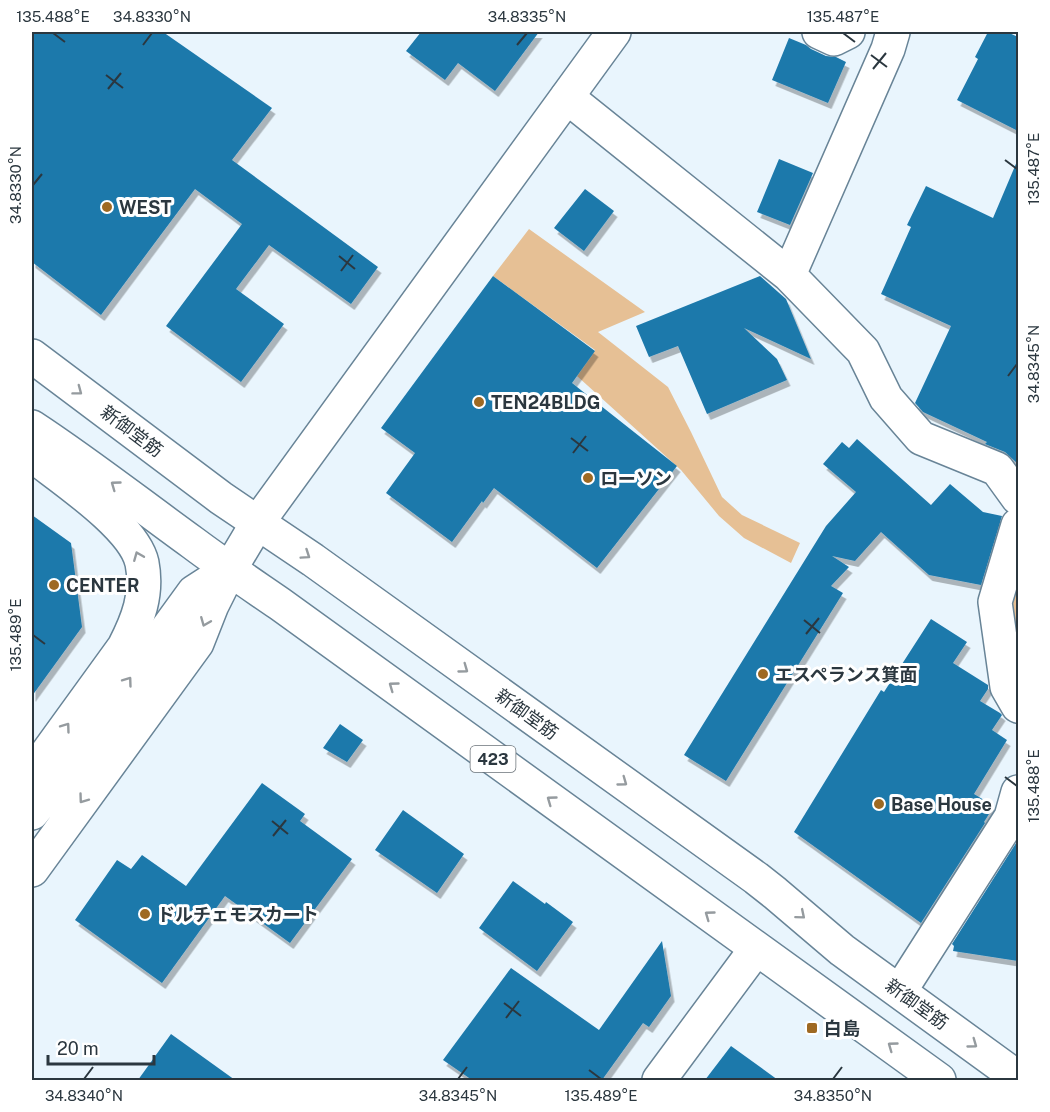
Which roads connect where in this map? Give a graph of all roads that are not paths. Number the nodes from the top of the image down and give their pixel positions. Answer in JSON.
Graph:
{"nodes":[{"id":1,"x":614,"y":32,"type":"edge"},
{"id":2,"x":819,"y":32,"type":"edge"},
{"id":3,"x":848,"y":32,"type":"edge"},
{"id":4,"x":893,"y":32,"type":"edge"},
{"id":5,"x":567,"y":97,"type":"junction"},
{"id":6,"x":789,"y":275,"type":"junction"},
{"id":7,"x":32,"y":356,"type":"edge"},
{"id":8,"x":32,"y":427,"type":"edge"},
{"id":9,"x":32,"y":455,"type":"edge"},
{"id":10,"x":1018,"y":498,"type":"edge"},
{"id":11,"x":258,"y":522,"type":"junction"},
{"id":12,"x":1018,"y":525,"type":"edge"},
{"id":13,"x":230,"y":569,"type":"junction"},
{"id":14,"x":1018,"y":706,"type":"edge"},
{"id":15,"x":32,"y":774,"type":"edge"},
{"id":16,"x":1018,"y":792,"type":"edge"},
{"id":17,"x":32,"y":813,"type":"edge"},
{"id":18,"x":32,"y":870,"type":"edge"},
{"id":19,"x":756,"y":949,"type":"junction"},
{"id":20,"x":900,"y":991,"type":"junction"},
{"id":21,"x":1018,"y":1078,"type":"edge"},
{"id":22,"x":659,"y":1080,"type":"edge"},
{"id":23,"x":939,"y":1080,"type":"edge"}],
"edges":[{"from":1,"to":5,"type":"main road"},
{"from":2,"to":3,"type":"main road"},
{"from":4,"to":6,"type":"main road"},
{"from":5,"to":6,"type":"main road"},
{"from":5,"to":11,"type":"main road"},
{"from":6,"to":10,"type":"main road"},
{"from":7,"to":11,"type":"main road","name":"新御堂筋","one_way":true},
{"from":13,"to":8,"type":"main road","number":"423","one_way":true},
{"from":15,"to":9,"type":"main road","one_way":true},
{"from":11,"to":13,"type":"main road"},
{"from":11,"to":20,"type":"main road","name":"新御堂筋","one_way":true},
{"from":12,"to":14,"type":"main road"},
{"from":17,"to":13,"type":"main road","one_way":true},
{"from":13,"to":18,"type":"main road","one_way":true},
{"from":19,"to":13,"type":"main road","number":"423","one_way":true},
{"from":16,"to":20,"type":"main road"},
{"from":19,"to":22,"type":"main road"},
{"from":23,"to":19,"type":"main road","number":"423","one_way":true},
{"from":20,"to":21,"type":"main road","name":"新御堂筋","one_way":true}]}
